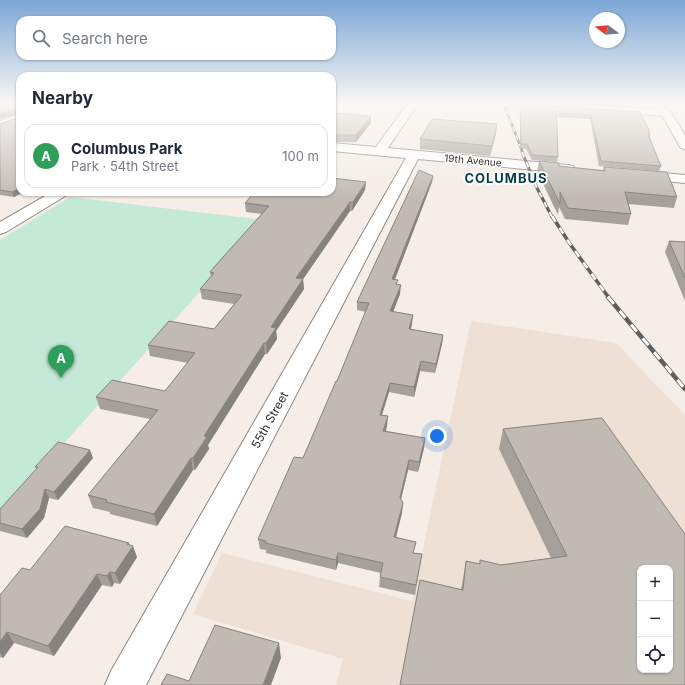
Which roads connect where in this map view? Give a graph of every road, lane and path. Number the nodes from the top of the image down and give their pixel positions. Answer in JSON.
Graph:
{"nodes":[{"id":1,"x":392,"y":134,"type":"edge"},
{"id":2,"x":678,"y":134,"type":"edge"},
{"id":3,"x":685,"y":145,"type":"edge"},
{"id":4,"x":336,"y":147,"type":"edge"},
{"id":5,"x":379,"y":152,"type":"junction"},
{"id":6,"x":414,"y":155,"type":"junction"},
{"id":7,"x":582,"y":170,"type":"edge"},
{"id":8,"x":630,"y":174,"type":"edge"},
{"id":9,"x":685,"y":179,"type":"edge"},
{"id":10,"x":55,"y":196,"type":"edge"},
{"id":11,"x":0,"y":210,"type":"edge"},
{"id":12,"x":26,"y":214,"type":"junction"},
{"id":13,"x":0,"y":229,"type":"edge"},
{"id":14,"x":125,"y":685,"type":"edge"}],
"edges":[{"from":1,"to":5,"type":"street"},
{"from":2,"to":3,"type":"street"},
{"from":4,"to":5,"type":"street","name":"19th Avenue"},
{"from":5,"to":6,"type":"street","name":"19th Avenue"},
{"from":6,"to":7,"type":"street","name":"19th Avenue"},
{"from":6,"to":14,"type":"street","name":"55th Street"},
{"from":8,"to":9,"type":"street"},
{"from":10,"to":12,"type":"street"},
{"from":11,"to":12,"type":"street"},
{"from":12,"to":13,"type":"street"}]}
